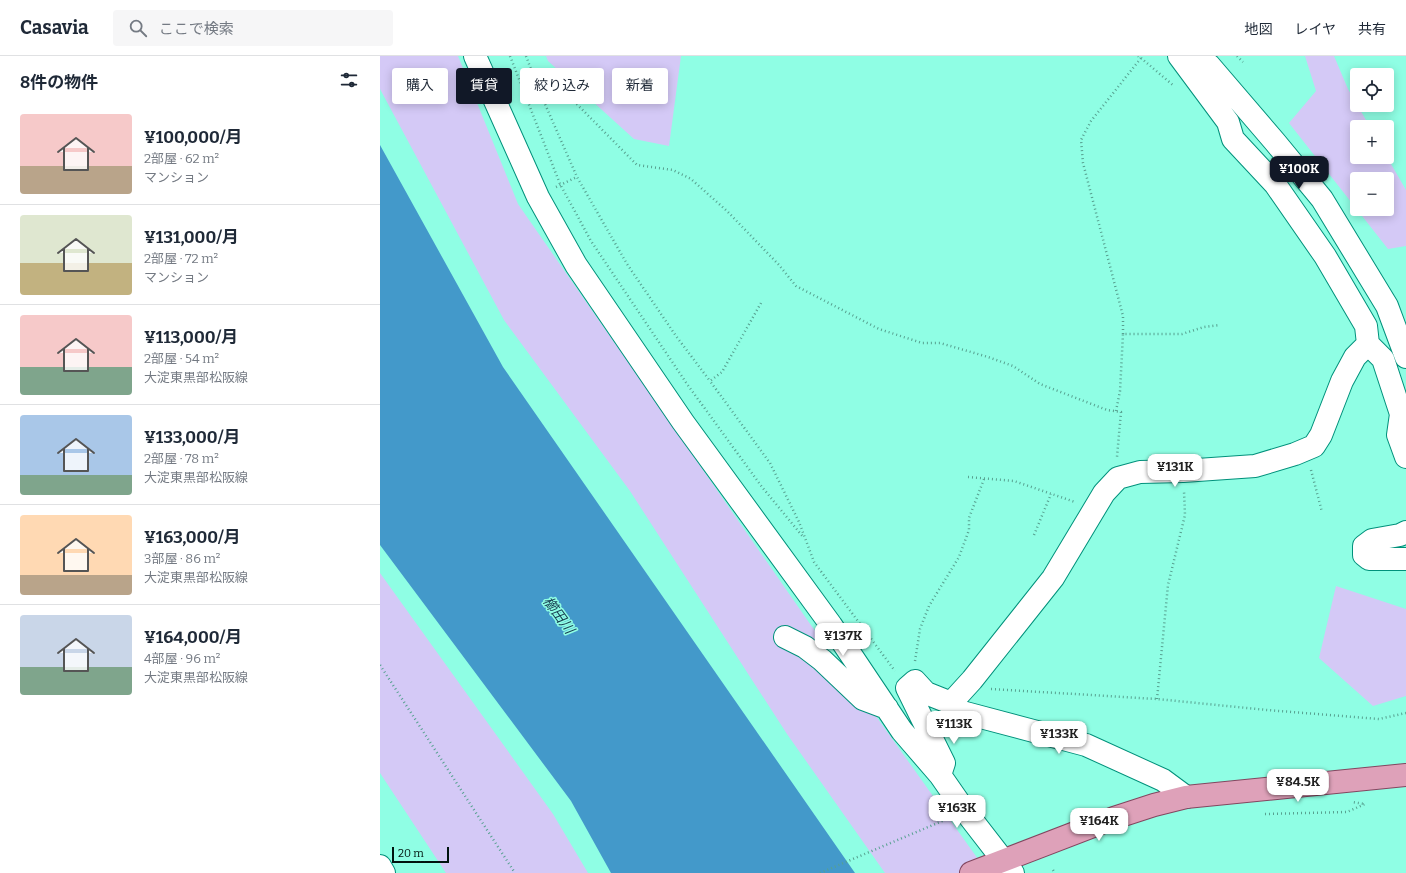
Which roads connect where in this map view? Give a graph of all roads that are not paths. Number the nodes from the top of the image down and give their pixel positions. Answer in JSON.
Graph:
{"nodes":[{"id":1,"x":476,"y":56,"type":"edge"},
{"id":2,"x":1179,"y":56,"type":"edge"},
{"id":3,"x":1197,"y":56,"type":"edge"},
{"id":4,"x":1368,"y":344,"type":"junction"},
{"id":5,"x":1406,"y":357,"type":"edge"},
{"id":6,"x":1403,"y":419,"type":"edge"},
{"id":7,"x":1406,"y":457,"type":"edge"},
{"id":8,"x":1406,"y":532,"type":"edge"},
{"id":9,"x":1406,"y":559,"type":"edge"},
{"id":10,"x":785,"y":637,"type":"dead end"},
{"id":11,"x":951,"y":703,"type":"junction"},
{"id":12,"x":887,"y":708,"type":"junction"},
{"id":13,"x":1406,"y":775,"type":"edge"},
{"id":14,"x":940,"y":776,"type":"junction"},
{"id":15,"x":1186,"y":797,"type":"junction"},
{"id":16,"x":380,"y":866,"type":"edge"},
{"id":17,"x":994,"y":868,"type":"edge"},
{"id":18,"x":384,"y":873,"type":"edge"}],
"edges":[{"from":1,"to":12,"type":"street"},
{"from":2,"to":4,"type":"street"},
{"from":3,"to":5,"type":"street"},
{"from":4,"to":6,"type":"street"},
{"from":4,"to":11,"type":"street"},
{"from":6,"to":7,"type":"street"},
{"from":8,"to":9,"type":"street"},
{"from":10,"to":12,"type":"street"},
{"from":11,"to":14,"type":"street"},
{"from":11,"to":15,"type":"street"},
{"from":12,"to":14,"type":"street"},
{"from":13,"to":15,"type":"main road"},
{"from":14,"to":17,"type":"street"},
{"from":15,"to":17,"type":"main road"},
{"from":16,"to":18,"type":"street"}]}
